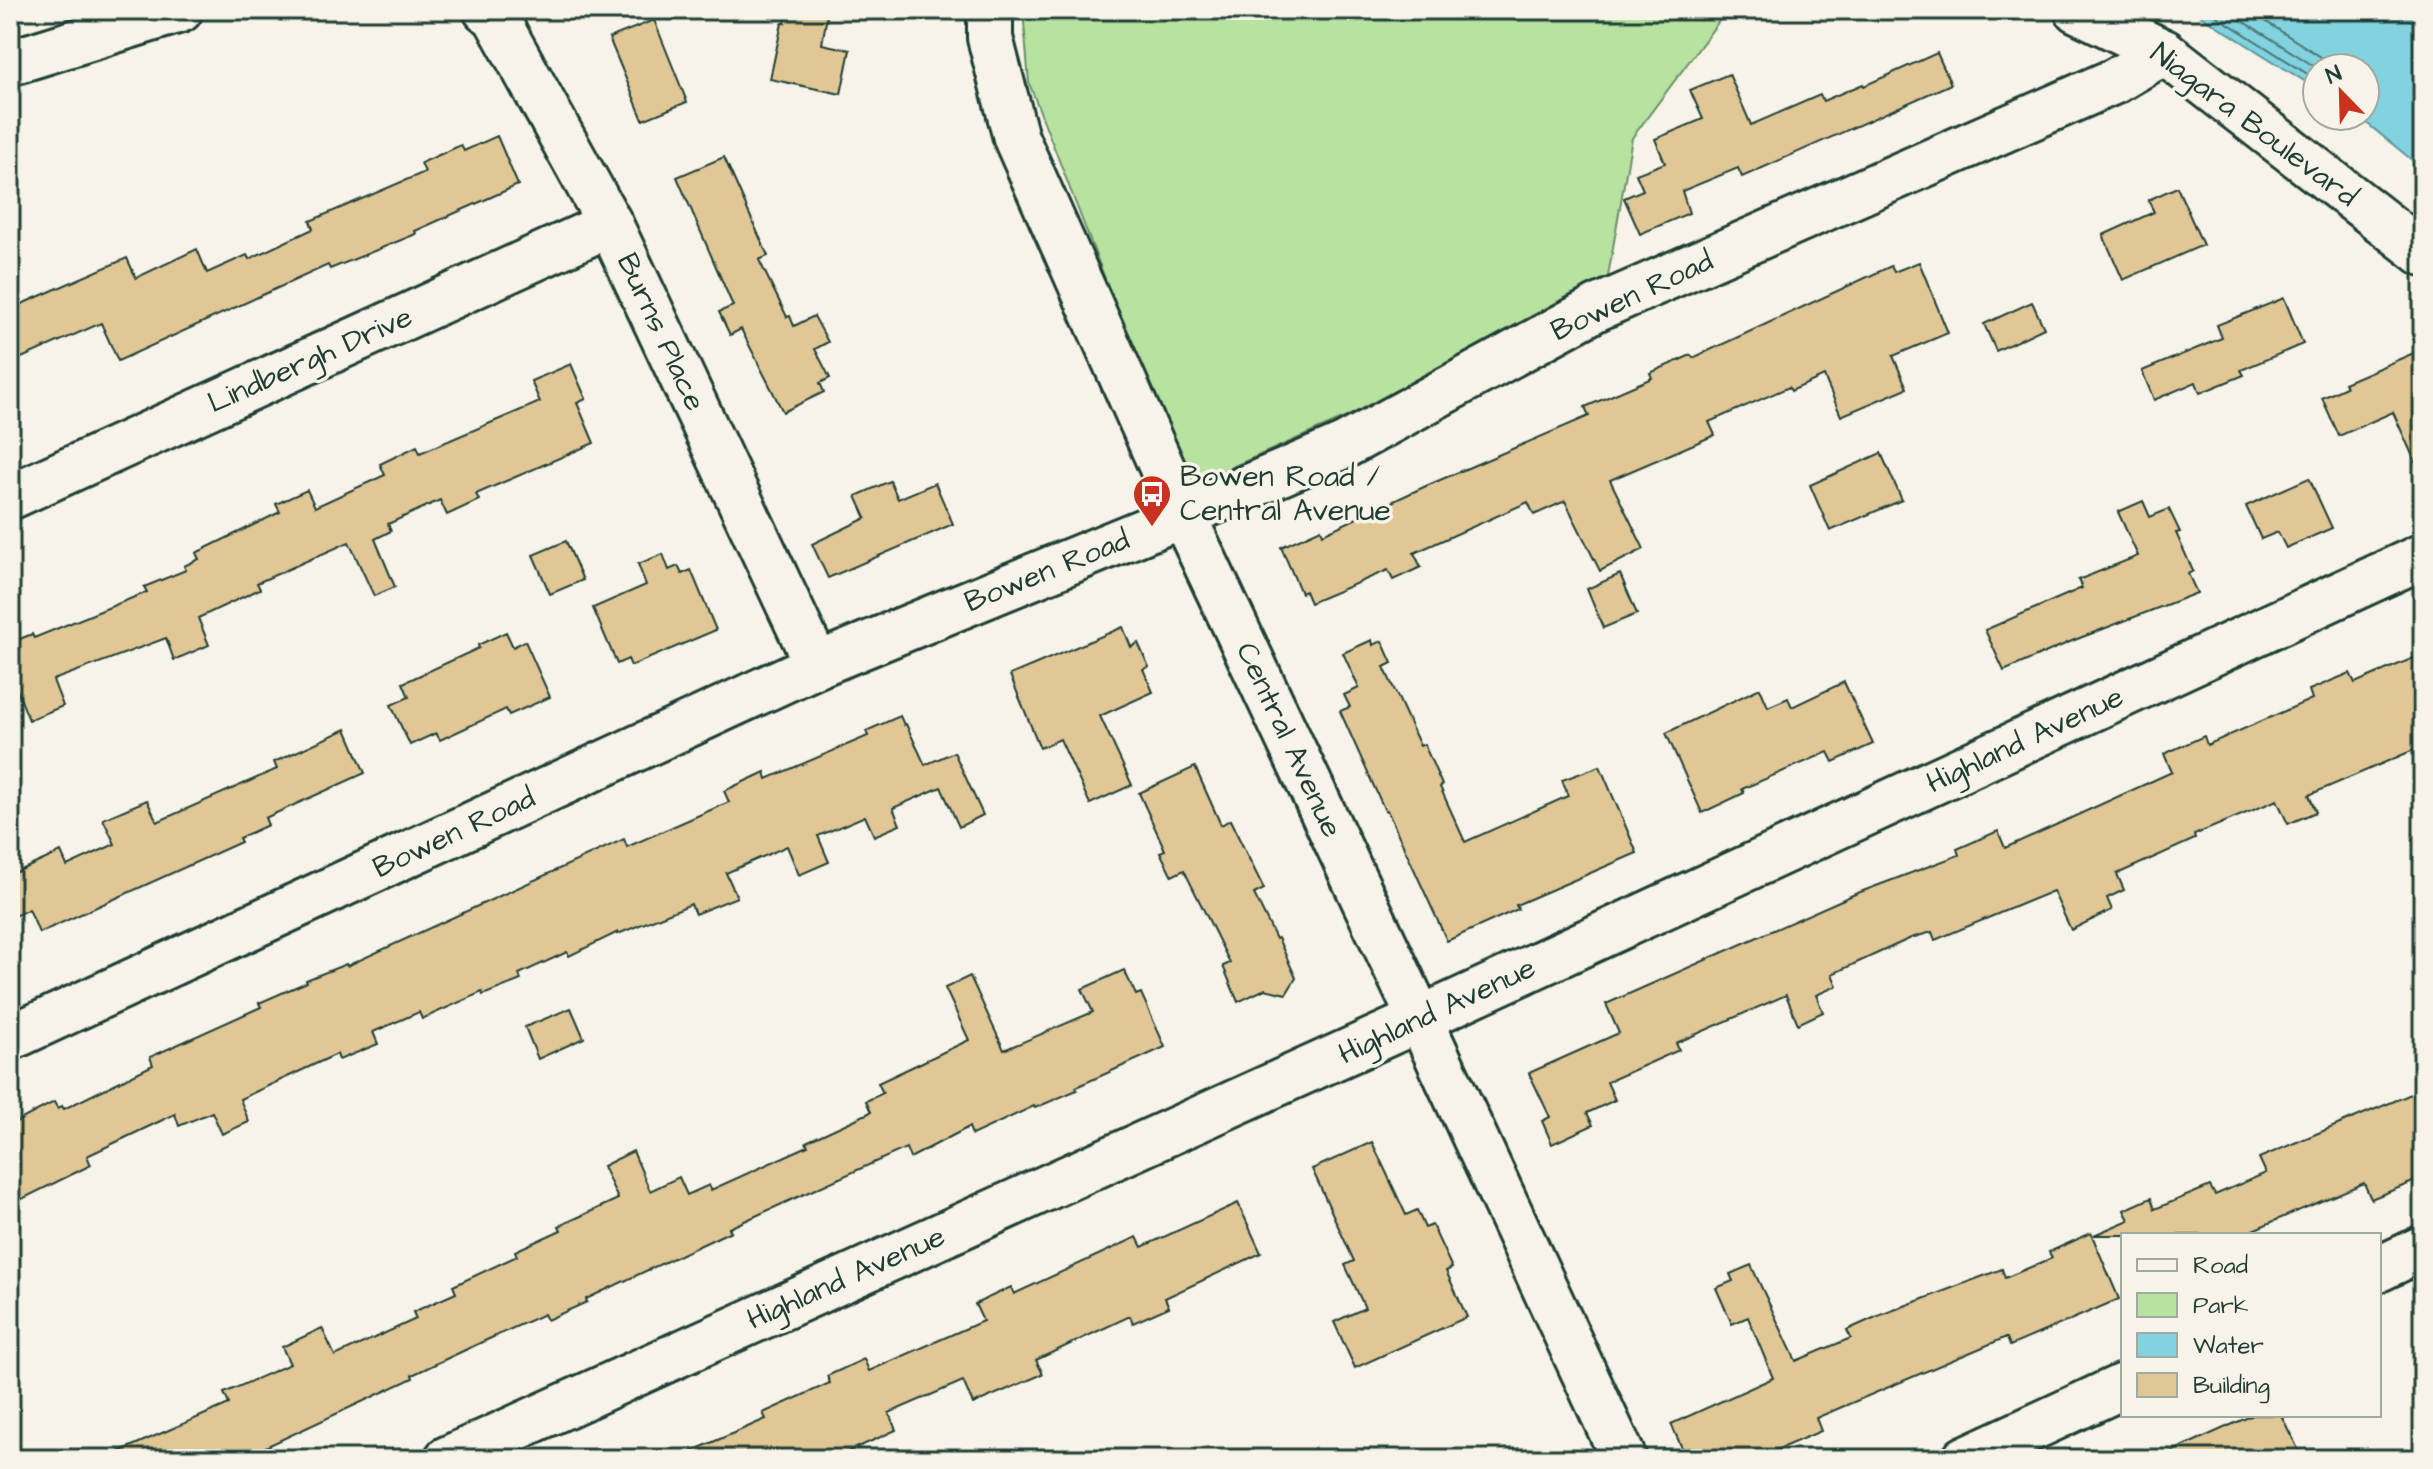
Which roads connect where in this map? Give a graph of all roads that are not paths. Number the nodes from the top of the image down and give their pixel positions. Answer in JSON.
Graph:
{"nodes":[{"id":1,"x":180,"y":10,"type":"edge"},
{"id":2,"x":486,"y":10,"type":"edge"},
{"id":3,"x":990,"y":10,"type":"edge"},
{"id":4,"x":2077,"y":10,"type":"edge"},
{"id":5,"x":2164,"y":52,"type":"junction"},
{"id":6,"x":12,"y":62,"type":"dead end"},
{"id":7,"x":610,"y":224,"type":"junction"},
{"id":8,"x":2423,"y":253,"type":"edge"},
{"id":9,"x":10,"y":497,"type":"edge"},
{"id":10,"x":1183,"y":515,"type":"junction"},
{"id":11,"x":2423,"y":556,"type":"edge"},
{"id":12,"x":817,"y":665,"type":"junction"},
{"id":13,"x":1420,"y":1019,"type":"junction"},
{"id":14,"x":10,"y":1038,"type":"edge"},
{"id":15,"x":2423,"y":1248,"type":"edge"},
{"id":16,"x":2381,"y":1268,"type":"edge"},
{"id":17,"x":2121,"y":1387,"type":"edge"},
{"id":18,"x":447,"y":1459,"type":"edge"},
{"id":19,"x":1624,"y":1459,"type":"edge"},
{"id":20,"x":1965,"y":1459,"type":"edge"}],
"edges":[{"from":1,"to":6,"type":"street"},
{"from":2,"to":7,"type":"street","name":"Burns Place"},
{"from":3,"to":10,"type":"street","name":"Central Avenue"},
{"from":4,"to":5,"type":"street","name":"Niagara Boulevard"},
{"from":5,"to":8,"type":"street","name":"Niagara Boulevard"},
{"from":5,"to":10,"type":"street","name":"Bowen Road"},
{"from":7,"to":9,"type":"street","name":"Lindbergh Drive"},
{"from":7,"to":12,"type":"street","name":"Burns Place"},
{"from":10,"to":12,"type":"street","name":"Bowen Road"},
{"from":10,"to":13,"type":"street","name":"Central Avenue"},
{"from":11,"to":13,"type":"street","name":"Highland Avenue"},
{"from":12,"to":14,"type":"street","name":"Bowen Road"},
{"from":13,"to":18,"type":"street","name":"Highland Avenue"},
{"from":13,"to":19,"type":"street","name":"Central Avenue"},
{"from":15,"to":16,"type":"street"},
{"from":17,"to":20,"type":"street"}]}
